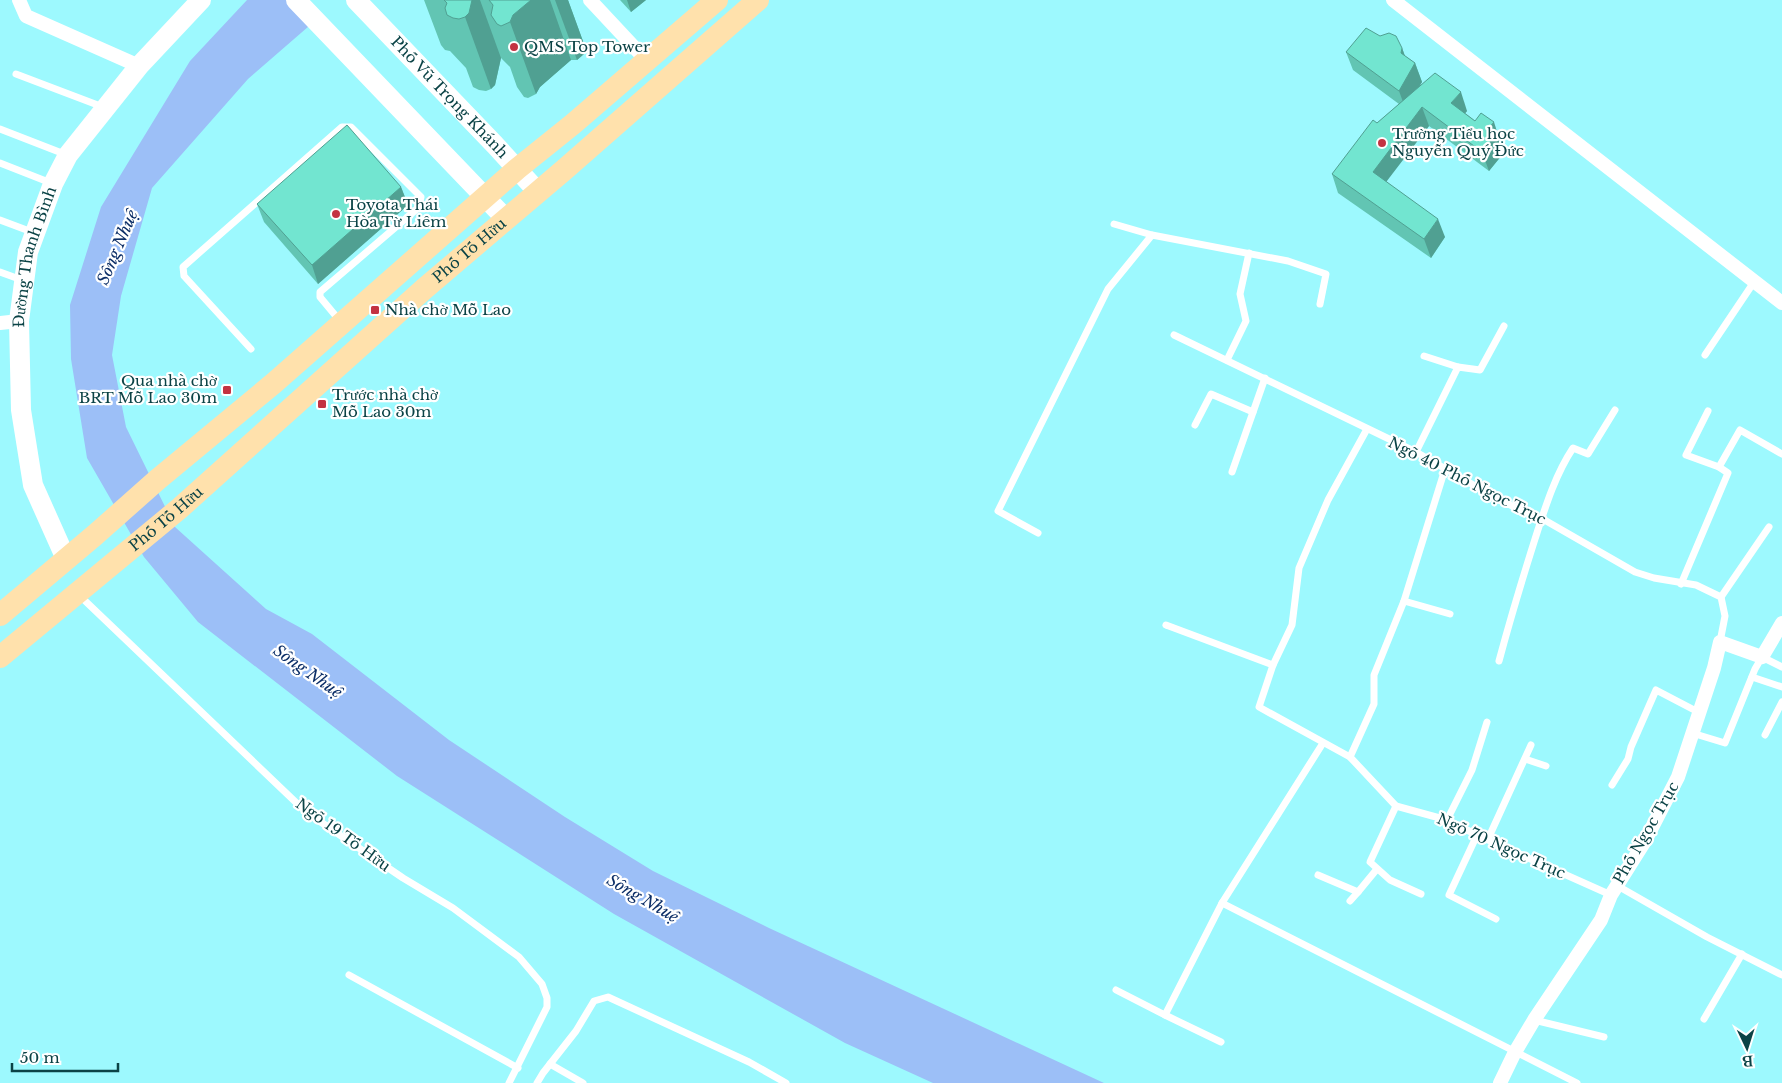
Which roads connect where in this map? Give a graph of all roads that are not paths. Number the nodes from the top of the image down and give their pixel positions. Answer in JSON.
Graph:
{"nodes":[{"id":1,"x":18,"y":0,"type":"edge"},
{"id":2,"x":201,"y":0,"type":"edge"},
{"id":3,"x":296,"y":0,"type":"edge"},
{"id":4,"x":356,"y":0,"type":"edge"},
{"id":5,"x":590,"y":0,"type":"edge"},
{"id":6,"x":717,"y":0,"type":"edge"},
{"id":7,"x":1393,"y":0,"type":"edge"},
{"id":8,"x":751,"y":2,"type":"edge"},
{"id":9,"x":647,"y":61,"type":"junction"},
{"id":10,"x":139,"y":66,"type":"junction"},
{"id":11,"x":16,"y":74,"type":"dead end"},
{"id":12,"x":106,"y":108,"type":"junction"},
{"id":13,"x":0,"y":129,"type":"edge"},
{"id":14,"x":68,"y":155,"type":"junction"},
{"id":15,"x":0,"y":163,"type":"edge"},
{"id":16,"x":517,"y":169,"type":"junction"},
{"id":17,"x":53,"y":184,"type":"junction"},
{"id":18,"x":538,"y":192,"type":"junction"},
{"id":19,"x":485,"y":197,"type":"junction"},
{"id":20,"x":0,"y":220,"type":"edge"},
{"id":21,"x":506,"y":220,"type":"junction"},
{"id":22,"x":1114,"y":224,"type":"dead end"},
{"id":23,"x":35,"y":233,"type":"junction"},
{"id":24,"x":1152,"y":235,"type":"junction"},
{"id":25,"x":1249,"y":253,"type":"junction"},
{"id":26,"x":0,"y":272,"type":"edge"},
{"id":27,"x":24,"y":281,"type":"junction"},
{"id":28,"x":1754,"y":282,"type":"junction"},
{"id":29,"x":1782,"y":303,"type":"edge"},
{"id":30,"x":1320,"y":304,"type":"dead end"},
{"id":31,"x":10,"y":322,"type":"edge"},
{"id":32,"x":342,"y":324,"type":"junction"},
{"id":33,"x":1504,"y":326,"type":"dead end"},
{"id":34,"x":1174,"y":334,"type":"dead end"},
{"id":35,"x":251,"y":349,"type":"dead end"},
{"id":36,"x":1705,"y":355,"type":"dead end"},
{"id":37,"x":1424,"y":356,"type":"dead end"},
{"id":38,"x":1227,"y":360,"type":"junction"},
{"id":39,"x":1458,"y":367,"type":"junction"},
{"id":40,"x":1265,"y":378,"type":"junction"},
{"id":41,"x":1615,"y":410,"type":"dead end"},
{"id":42,"x":1708,"y":411,"type":"dead end"},
{"id":43,"x":1253,"y":412,"type":"junction"},
{"id":44,"x":1196,"y":425,"type":"dead end"},
{"id":45,"x":1367,"y":429,"type":"junction"},
{"id":46,"x":1416,"y":452,"type":"junction"},
{"id":47,"x":1782,"y":454,"type":"edge"},
{"id":48,"x":1719,"y":467,"type":"junction"},
{"id":49,"x":1445,"y":469,"type":"junction"},
{"id":50,"x":1232,"y":472,"type":"dead end"},
{"id":51,"x":1541,"y":518,"type":"junction"},
{"id":52,"x":1769,"y":527,"type":"dead end"},
{"id":53,"x":1038,"y":533,"type":"dead end"},
{"id":54,"x":66,"y":559,"type":"junction"},
{"id":55,"x":1680,"y":584,"type":"junction"},
{"id":56,"x":77,"y":593,"type":"junction"},
{"id":57,"x":1721,"y":597,"type":"junction"},
{"id":58,"x":1404,"y":601,"type":"junction"},
{"id":59,"x":1,"y":612,"type":"edge"},
{"id":60,"x":1450,"y":614,"type":"dead end"},
{"id":61,"x":1782,"y":623,"type":"edge"},
{"id":62,"x":1166,"y":625,"type":"dead end"},
{"id":63,"x":1720,"y":642,"type":"junction"},
{"id":64,"x":0,"y":657,"type":"edge"},
{"id":65,"x":1762,"y":657,"type":"junction"},
{"id":66,"x":1499,"y":661,"type":"dead end"},
{"id":67,"x":1274,"y":665,"type":"junction"},
{"id":68,"x":1782,"y":667,"type":"edge"},
{"id":69,"x":1752,"y":677,"type":"junction"},
{"id":70,"x":1782,"y":687,"type":"edge"},
{"id":71,"x":1782,"y":702,"type":"edge"},
{"id":72,"x":1700,"y":713,"type":"junction"},
{"id":73,"x":1487,"y":722,"type":"dead end"},
{"id":74,"x":1692,"y":733,"type":"junction"},
{"id":75,"x":1765,"y":735,"type":"dead end"},
{"id":76,"x":1323,"y":743,"type":"junction"},
{"id":77,"x":1531,"y":745,"type":"dead end"},
{"id":78,"x":1350,"y":757,"type":"junction"},
{"id":79,"x":1525,"y":759,"type":"junction"},
{"id":80,"x":1546,"y":766,"type":"dead end"},
{"id":81,"x":1612,"y":785,"type":"dead end"},
{"id":82,"x":1396,"y":806,"type":"junction"},
{"id":83,"x":1447,"y":820,"type":"junction"},
{"id":84,"x":1478,"y":835,"type":"junction"},
{"id":85,"x":1488,"y":838,"type":"junction"},
{"id":86,"x":1377,"y":869,"type":"junction"},
{"id":87,"x":1318,"y":875,"type":"dead end"},
{"id":88,"x":1614,"y":890,"type":"junction"},
{"id":89,"x":1358,"y":892,"type":"junction"},
{"id":90,"x":1421,"y":894,"type":"dead end"},
{"id":91,"x":1350,"y":901,"type":"dead end"},
{"id":92,"x":1222,"y":903,"type":"junction"},
{"id":93,"x":1496,"y":919,"type":"dead end"},
{"id":94,"x":1742,"y":954,"type":"junction"},
{"id":95,"x":349,"y":975,"type":"dead end"},
{"id":96,"x":1782,"y":975,"type":"edge"},
{"id":97,"x":1116,"y":990,"type":"dead end"},
{"id":98,"x":1165,"y":1015,"type":"junction"},
{"id":99,"x":1704,"y":1019,"type":"dead end"},
{"id":100,"x":1534,"y":1020,"type":"junction"},
{"id":101,"x":1604,"y":1038,"type":"dead end"},
{"id":102,"x":1221,"y":1042,"type":"dead end"},
{"id":103,"x":1515,"y":1052,"type":"junction"},
{"id":104,"x":550,"y":1064,"type":"junction"},
{"id":105,"x":518,"y":1068,"type":"junction"},
{"id":106,"x":510,"y":1083,"type":"edge"},
{"id":107,"x":537,"y":1083,"type":"edge"},
{"id":108,"x":583,"y":1083,"type":"edge"},
{"id":109,"x":786,"y":1083,"type":"edge"},
{"id":110,"x":1500,"y":1083,"type":"edge"},
{"id":111,"x":1577,"y":1083,"type":"edge"}],
"edges":[{"from":1,"to":10,"type":"street"},
{"from":2,"to":10,"type":"street","name":"Đường Thanh Bình"},
{"from":3,"to":19,"type":"street"},
{"from":4,"to":16,"type":"street","name":"Phố Vũ Trọng Khánh"},
{"from":5,"to":9,"type":"street"},
{"from":6,"to":9,"type":"main road","name":"Phố Tố Hữu"},
{"from":7,"to":28,"type":"street"},
{"from":8,"to":18,"type":"main road","name":"Phố Tố Hữu"},
{"from":9,"to":16,"type":"main road","name":"Phố Tố Hữu"},
{"from":10,"to":12,"type":"street","name":"Đường Thanh Bình"},
{"from":11,"to":12,"type":"lane"},
{"from":12,"to":14,"type":"street","name":"Đường Thanh Bình"},
{"from":13,"to":14,"type":"lane"},
{"from":14,"to":17,"type":"street","name":"Đường Thanh Bình"},
{"from":15,"to":17,"type":"lane"},
{"from":16,"to":18,"type":"street","name":"Phố Vũ Trọng Khánh"},
{"from":16,"to":19,"type":"main road","name":"Phố Tố Hữu"},
{"from":17,"to":23,"type":"street","name":"Đường Thanh Bình"},
{"from":18,"to":21,"type":"main road","name":"Phố Tố Hữu"},
{"from":19,"to":21,"type":"street"},
{"from":19,"to":32,"type":"main road","name":"Phố Tố Hữu"},
{"from":20,"to":23,"type":"lane"},
{"from":21,"to":56,"type":"main road","name":"Phố Tố Hữu"},
{"from":22,"to":24,"type":"lane"},
{"from":23,"to":27,"type":"street","name":"Đường Thanh Bình"},
{"from":24,"to":25,"type":"lane"},
{"from":24,"to":53,"type":"lane"},
{"from":25,"to":30,"type":"lane"},
{"from":25,"to":38,"type":"lane"},
{"from":26,"to":27,"type":"lane"},
{"from":27,"to":31,"type":"street","name":"Đường Thanh Bình"},
{"from":28,"to":29,"type":"street"},
{"from":28,"to":36,"type":"lane"},
{"from":31,"to":54,"type":"street","name":"Đường Thanh Bình"},
{"from":32,"to":35,"type":"lane"},
{"from":32,"to":54,"type":"main road","name":"Phố Tố Hữu"},
{"from":33,"to":39,"type":"lane"},
{"from":34,"to":38,"type":"lane","name":"Ngõ 40 Phố Ngọc Trục"},
{"from":37,"to":39,"type":"lane"},
{"from":38,"to":40,"type":"lane","name":"Ngõ 40 Phố Ngọc Trục"},
{"from":39,"to":46,"type":"lane"},
{"from":40,"to":43,"type":"lane"},
{"from":40,"to":45,"type":"lane","name":"Ngõ 40 Phố Ngọc Trục"},
{"from":41,"to":51,"type":"lane"},
{"from":42,"to":48,"type":"lane"},
{"from":43,"to":44,"type":"lane"},
{"from":43,"to":50,"type":"lane"},
{"from":45,"to":46,"type":"lane","name":"Ngõ 40 Phố Ngọc Trục"},
{"from":45,"to":67,"type":"lane"},
{"from":46,"to":49,"type":"lane","name":"Ngõ 40 Phố Ngọc Trục"},
{"from":47,"to":48,"type":"lane"},
{"from":48,"to":55,"type":"lane"},
{"from":49,"to":51,"type":"lane","name":"Ngõ 40 Phố Ngọc Trục"},
{"from":49,"to":58,"type":"lane"},
{"from":51,"to":55,"type":"lane","name":"Ngõ 40 Phố Ngọc Trục"},
{"from":51,"to":66,"type":"lane"},
{"from":52,"to":57,"type":"lane"},
{"from":54,"to":59,"type":"main road","name":"Phố Tố Hữu"},
{"from":55,"to":57,"type":"lane","name":"Ngõ 40 Phố Ngọc Trục"},
{"from":56,"to":64,"type":"main road","name":"Phố Tố Hữu"},
{"from":56,"to":105,"type":"lane","name":"Ngõ 19 Tố Hữu"},
{"from":57,"to":63,"type":"lane"},
{"from":58,"to":60,"type":"lane"},
{"from":58,"to":78,"type":"lane"},
{"from":61,"to":65,"type":"street"},
{"from":62,"to":67,"type":"lane"},
{"from":63,"to":65,"type":"street"},
{"from":63,"to":72,"type":"street","name":"Phố Ngọc Trục"},
{"from":65,"to":68,"type":"lane"},
{"from":65,"to":69,"type":"lane"},
{"from":67,"to":76,"type":"lane"},
{"from":69,"to":70,"type":"lane"},
{"from":69,"to":74,"type":"lane"},
{"from":71,"to":75,"type":"lane"},
{"from":72,"to":74,"type":"street","name":"Phố Ngọc Trục"},
{"from":72,"to":81,"type":"lane"},
{"from":73,"to":83,"type":"lane"},
{"from":74,"to":88,"type":"street","name":"Phố Ngọc Trục"},
{"from":76,"to":78,"type":"lane"},
{"from":76,"to":92,"type":"lane"},
{"from":77,"to":79,"type":"lane"},
{"from":78,"to":82,"type":"lane"},
{"from":79,"to":80,"type":"lane"},
{"from":79,"to":85,"type":"lane"},
{"from":82,"to":83,"type":"lane","name":"Ngõ 70 Ngọc Trục"},
{"from":82,"to":86,"type":"lane"},
{"from":83,"to":84,"type":"lane","name":"Ngõ 70 Ngọc Trục"},
{"from":84,"to":85,"type":"lane","name":"Ngõ 70 Ngọc Trục"},
{"from":84,"to":93,"type":"lane"},
{"from":85,"to":88,"type":"lane","name":"Ngõ 70 Ngọc Trục"},
{"from":86,"to":89,"type":"lane"},
{"from":86,"to":90,"type":"lane"},
{"from":87,"to":89,"type":"lane"},
{"from":88,"to":94,"type":"lane","name":"Ngõ 70 Ngọc Trục"},
{"from":88,"to":100,"type":"street","name":"Phố Ngọc Trục"},
{"from":89,"to":91,"type":"lane"},
{"from":92,"to":98,"type":"lane"},
{"from":92,"to":103,"type":"lane"},
{"from":94,"to":96,"type":"lane","name":"Ngõ 70 Ngọc Trục"},
{"from":94,"to":99,"type":"lane"},
{"from":95,"to":105,"type":"lane"},
{"from":97,"to":98,"type":"lane"},
{"from":98,"to":102,"type":"lane"},
{"from":100,"to":101,"type":"lane"},
{"from":100,"to":103,"type":"street","name":"Phố Ngọc Trục"},
{"from":103,"to":110,"type":"street","name":"Phố Ngọc Trục"},
{"from":103,"to":111,"type":"lane"},
{"from":104,"to":107,"type":"lane"},
{"from":104,"to":108,"type":"lane"},
{"from":104,"to":109,"type":"lane"},
{"from":105,"to":106,"type":"lane","name":"Ngõ 19 Tố Hữu"}]}
